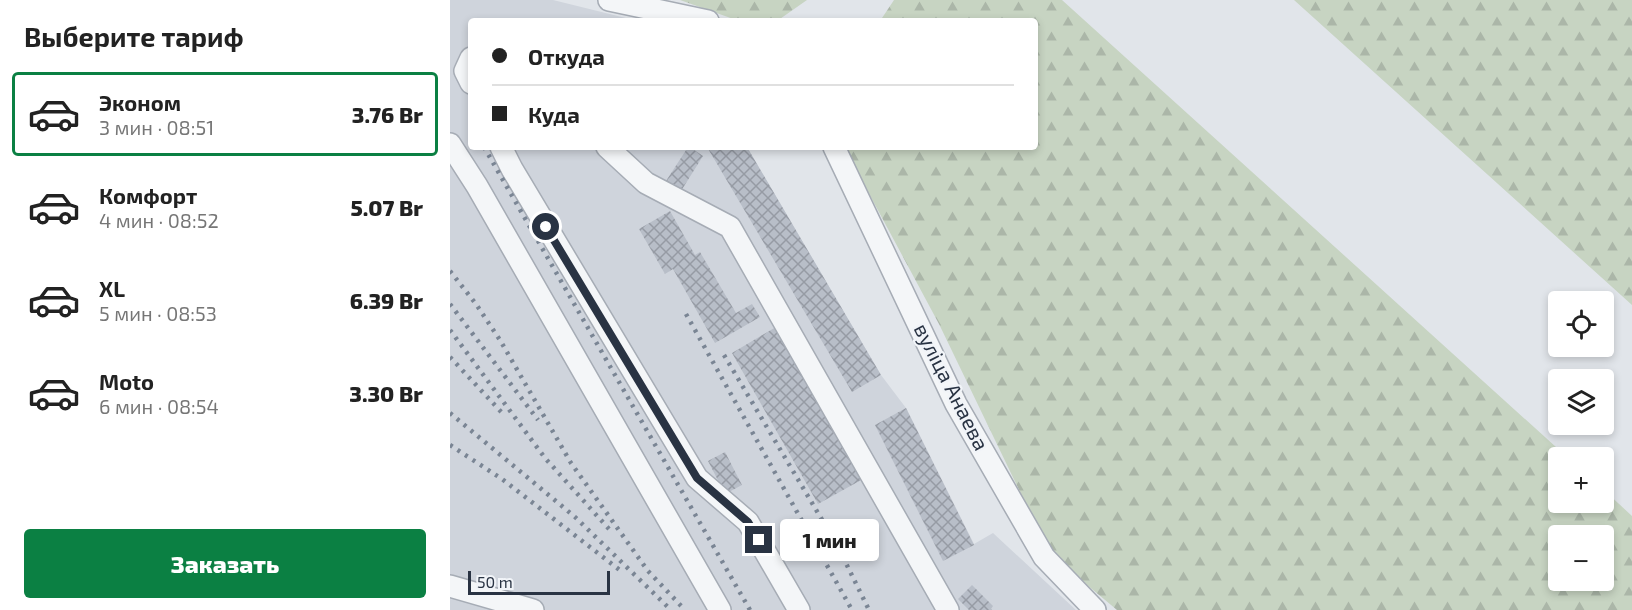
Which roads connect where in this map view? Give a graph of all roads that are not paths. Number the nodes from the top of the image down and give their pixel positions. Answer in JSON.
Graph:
{"nodes":[{"id":1,"x":609,"y":0,"type":"edge"},
{"id":2,"x":694,"y":18,"type":"edge"},
{"id":3,"x":450,"y":144,"type":"edge"},
{"id":4,"x":502,"y":150,"type":"edge"},
{"id":5,"x":835,"y":150,"type":"edge"},
{"id":6,"x":629,"y":155,"type":"edge"},
{"id":7,"x":450,"y":586,"type":"edge"},
{"id":8,"x":533,"y":610,"type":"edge"},
{"id":9,"x":720,"y":610,"type":"edge"},
{"id":10,"x":800,"y":610,"type":"edge"},
{"id":11,"x":948,"y":610,"type":"edge"},
{"id":12,"x":1095,"y":610,"type":"edge"}],
"edges":[{"from":1,"to":2,"type":"lane"},
{"from":3,"to":9,"type":"lane"},
{"from":4,"to":10,"type":"lane"},
{"from":5,"to":12,"type":"lane","name":"вуліца Анаева"},
{"from":6,"to":11,"type":"lane"},
{"from":7,"to":8,"type":"lane"}]}
